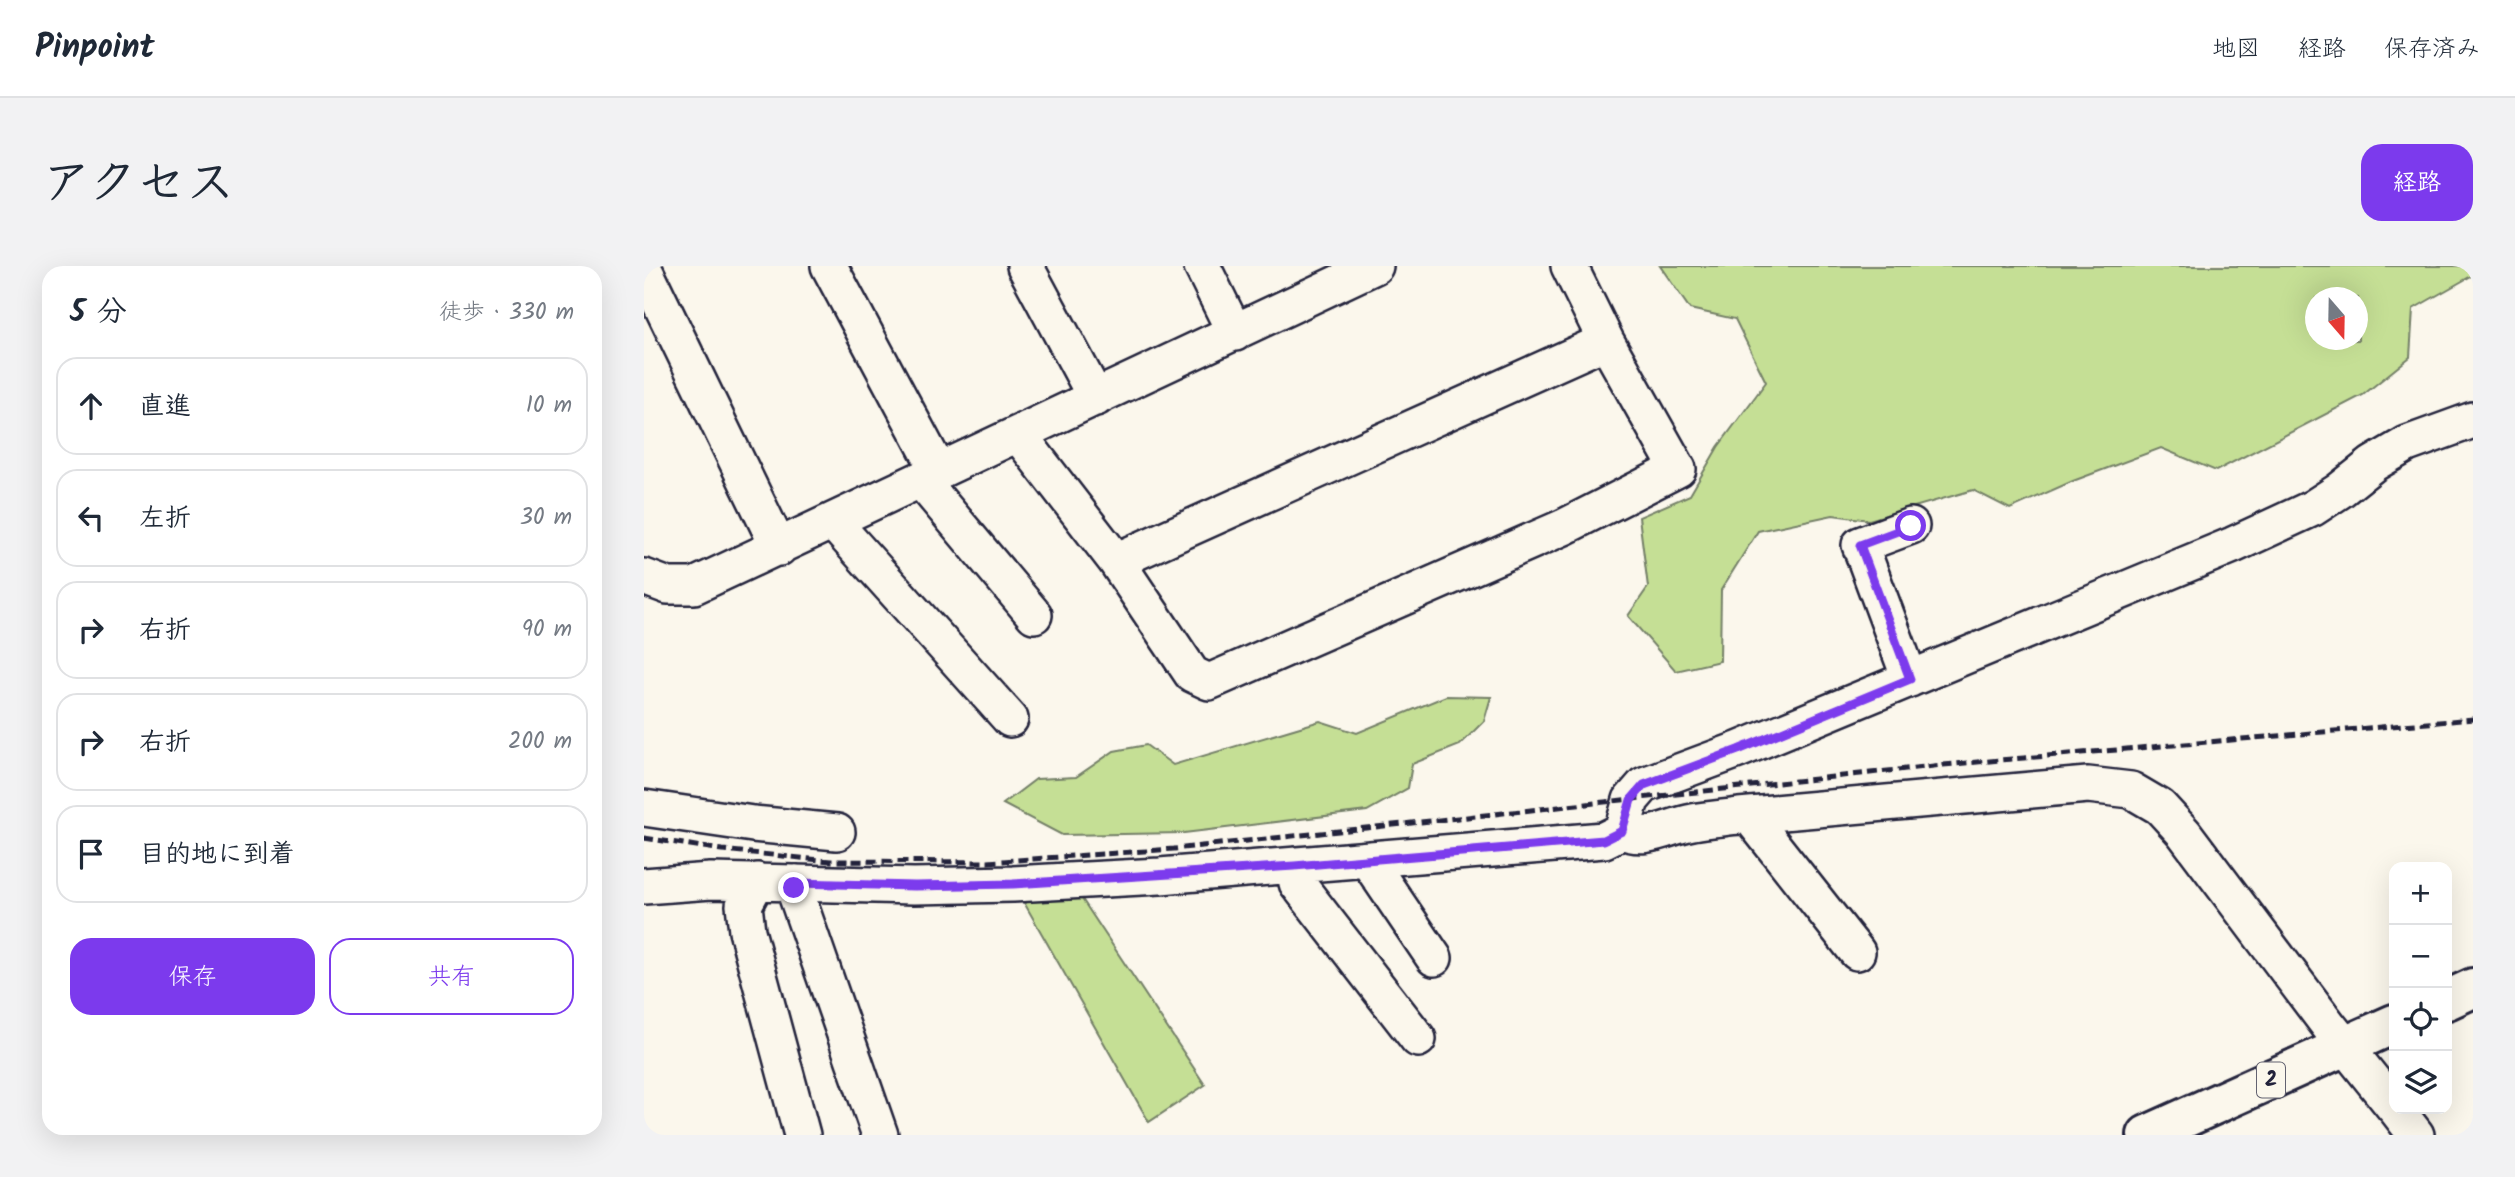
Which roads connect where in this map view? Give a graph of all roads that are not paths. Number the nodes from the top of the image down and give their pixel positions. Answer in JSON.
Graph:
{"nodes":[{"id":1,"x":830,"y":266,"type":"edge"},
{"id":2,"x":1025,"y":266,"type":"edge"},
{"id":3,"x":1202,"y":266,"type":"edge"},
{"id":4,"x":1569,"y":266,"type":"edge"},
{"id":5,"x":1371,"y":267,"type":"edge"},
{"id":6,"x":644,"y":269,"type":"edge"},
{"id":7,"x":1235,"y":333,"type":"junction"},
{"id":8,"x":1606,"y":341,"type":"junction"},
{"id":9,"x":1096,"y":398,"type":"junction"},
{"id":10,"x":2473,"y":420,"type":"edge"},
{"id":11,"x":1018,"y":434,"type":"junction"},
{"id":12,"x":932,"y":475,"type":"junction"},
{"id":13,"x":833,"y":522,"type":"junction"},
{"id":14,"x":1911,"y":526,"type":"dead end"},
{"id":15,"x":779,"y":548,"type":"junction"},
{"id":16,"x":1116,"y":562,"type":"junction"},
{"id":17,"x":644,"y":577,"type":"edge"},
{"id":18,"x":1034,"y":615,"type":"dead end"},
{"id":19,"x":1910,"y":679,"type":"junction"},
{"id":20,"x":1010,"y":719,"type":"dead end"},
{"id":21,"x":644,"y":808,"type":"edge"},
{"id":22,"x":1753,"y":814,"type":"junction"},
{"id":23,"x":1622,"y":831,"type":"junction"},
{"id":24,"x":837,"y":832,"type":"dead end"},
{"id":25,"x":1374,"y":859,"type":"junction"},
{"id":26,"x":1294,"y":866,"type":"junction"},
{"id":27,"x":757,"y":881,"type":"junction"},
{"id":28,"x":796,"y":883,"type":"junction"},
{"id":29,"x":644,"y":886,"type":"edge"},
{"id":30,"x":1857,"y":952,"type":"dead end"},
{"id":31,"x":1434,"y":958,"type":"dead end"},
{"id":32,"x":2473,"y":988,"type":"edge"},
{"id":33,"x":2452,"y":998,"type":"edge"},
{"id":34,"x":2389,"y":1026,"type":"edge"},
{"id":35,"x":1418,"y":1039,"type":"dead end"},
{"id":36,"x":2346,"y":1046,"type":"junction"},
{"id":37,"x":2389,"y":1100,"type":"edge"},
{"id":38,"x":2400,"y":1114,"type":"edge"},
{"id":39,"x":802,"y":1135,"type":"edge"},
{"id":40,"x":880,"y":1135,"type":"edge"},
{"id":41,"x":2147,"y":1135,"type":"edge"},
{"id":42,"x":2416,"y":1135,"type":"edge"}],
"edges":[{"from":1,"to":12,"type":"street"},
{"from":2,"to":9,"type":"street"},
{"from":3,"to":7,"type":"street"},
{"from":4,"to":8,"type":"street"},
{"from":5,"to":7,"type":"street"},
{"from":6,"to":15,"type":"street"},
{"from":7,"to":9,"type":"street"},
{"from":8,"to":16,"type":"street"},
{"from":8,"to":16,"type":"street"},
{"from":9,"to":11,"type":"street"},
{"from":10,"to":19,"type":"street"},
{"from":11,"to":12,"type":"street"},
{"from":11,"to":16,"type":"street"},
{"from":12,"to":13,"type":"street"},
{"from":12,"to":18,"type":"street"},
{"from":13,"to":15,"type":"street"},
{"from":13,"to":20,"type":"street"},
{"from":14,"to":19,"type":"street"},
{"from":15,"to":17,"type":"street"},
{"from":19,"to":23,"type":"street"},
{"from":21,"to":24,"type":"street"},
{"from":22,"to":23,"type":"street"},
{"from":22,"to":30,"type":"street"},
{"from":22,"to":36,"type":"street"},
{"from":23,"to":25,"type":"street"},
{"from":25,"to":26,"type":"street"},
{"from":25,"to":31,"type":"street"},
{"from":26,"to":28,"type":"street"},
{"from":26,"to":35,"type":"street"},
{"from":27,"to":28,"type":"street"},
{"from":27,"to":29,"type":"street"},
{"from":27,"to":39,"type":"street"},
{"from":28,"to":40,"type":"street"},
{"from":32,"to":33,"type":"highway"},
{"from":34,"to":36,"type":"highway","number":"2"},
{"from":36,"to":37,"type":"street"},
{"from":36,"to":41,"type":"highway","number":"2"},
{"from":38,"to":42,"type":"street"}]}
